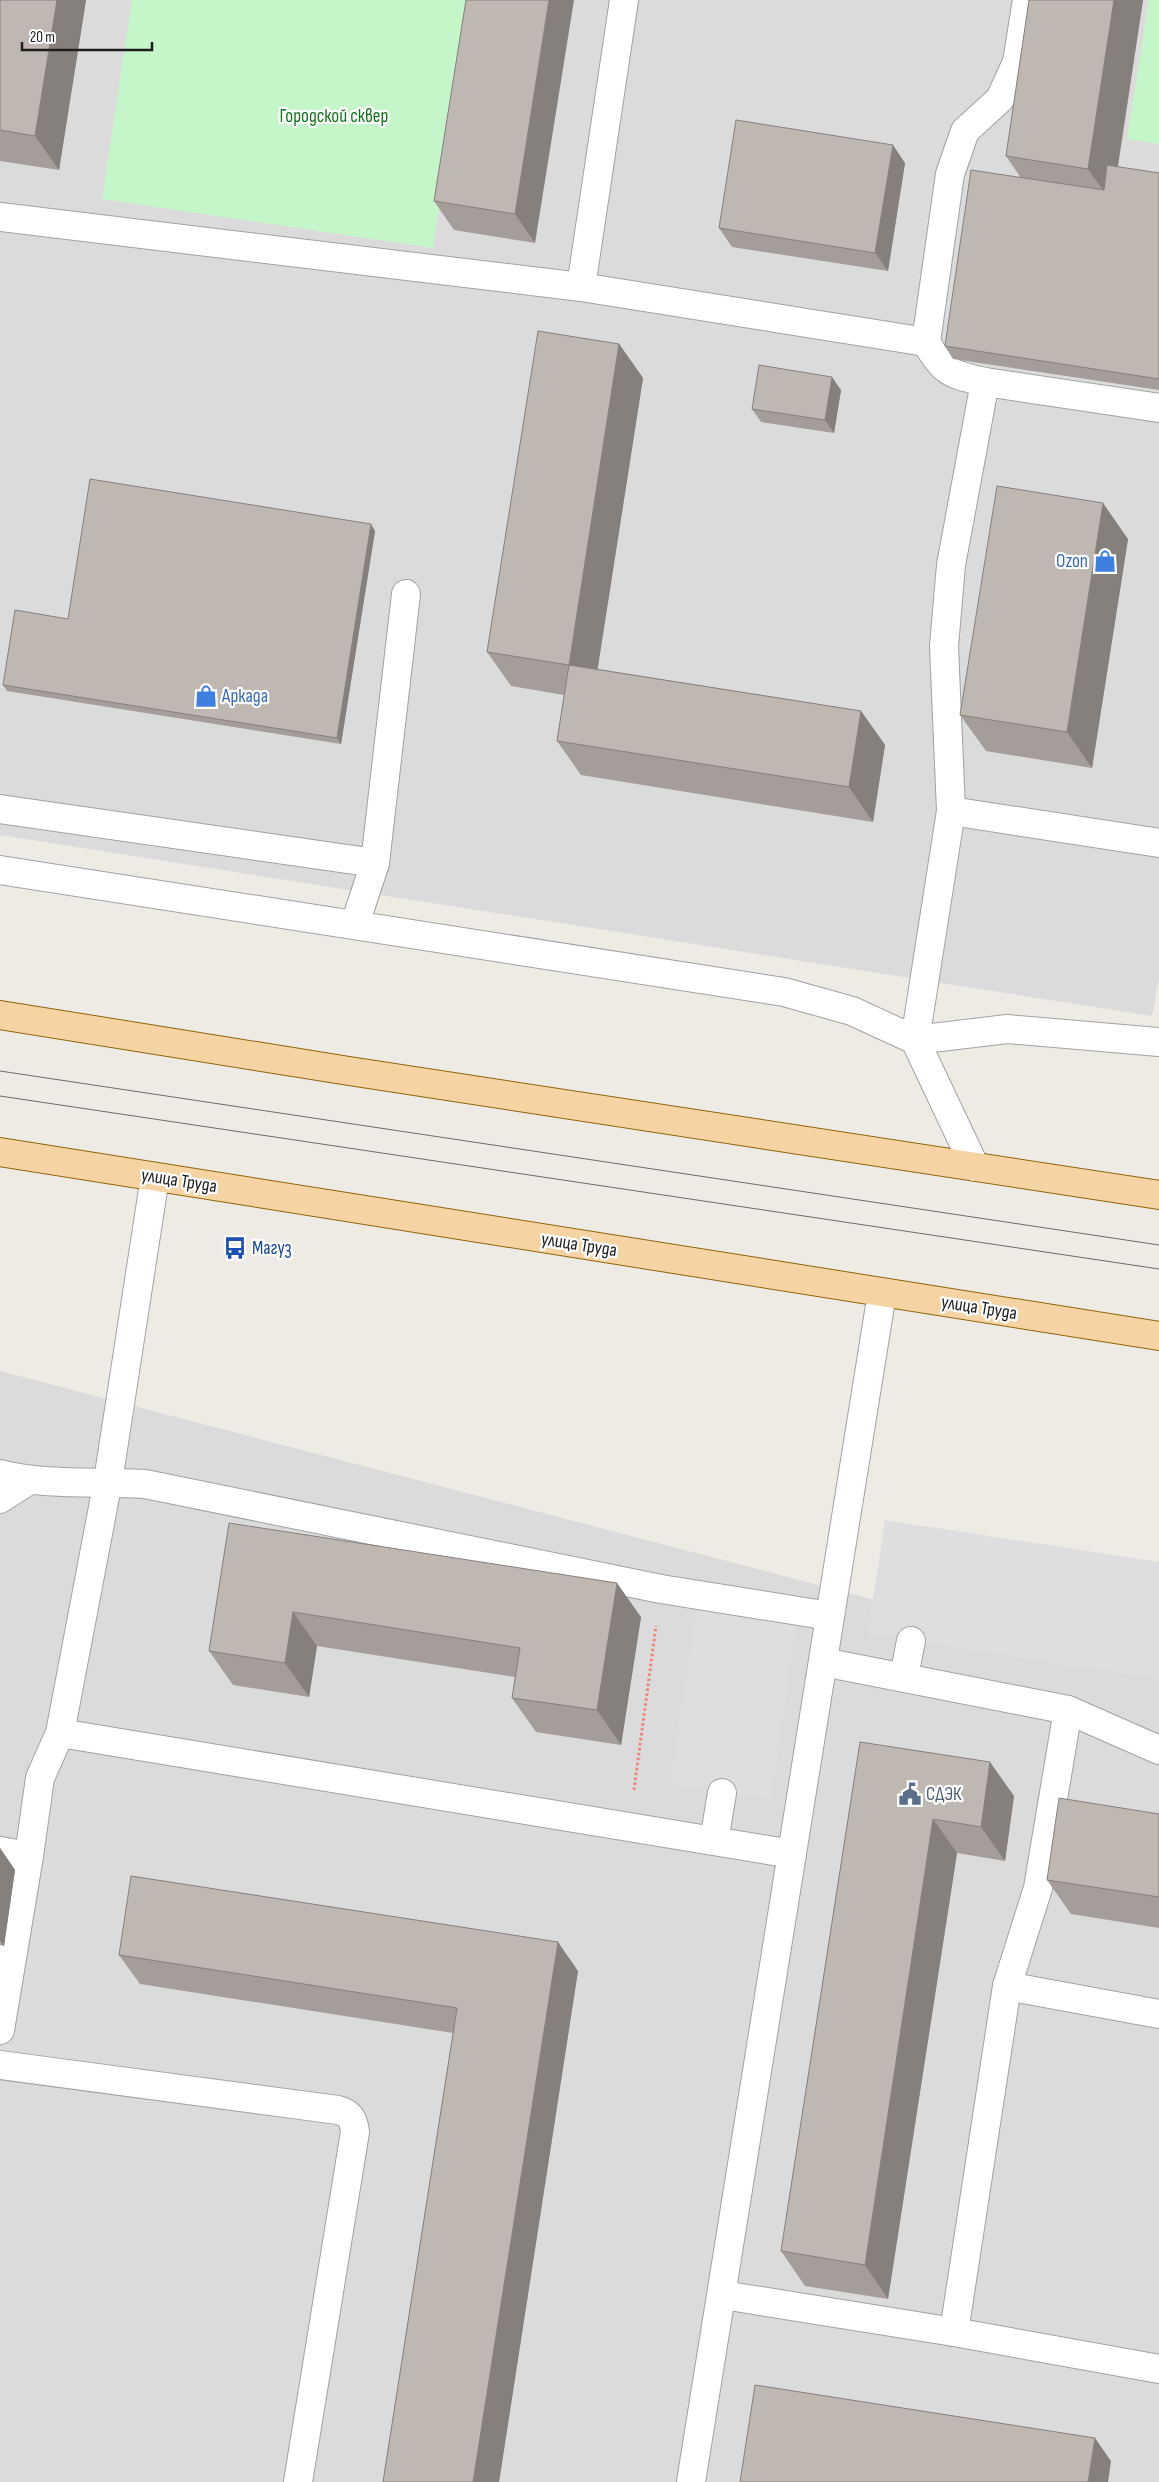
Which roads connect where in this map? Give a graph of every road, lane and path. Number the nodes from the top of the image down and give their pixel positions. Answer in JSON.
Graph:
{"nodes":[{"id":1,"x":624,"y":0,"type":"edge"},
{"id":2,"x":1027,"y":0,"type":"edge"},
{"id":3,"x":0,"y":217,"type":"edge"},
{"id":4,"x":581,"y":287,"type":"junction"},
{"id":5,"x":926,"y":342,"type":"junction"},
{"id":6,"x":985,"y":382,"type":"junction"},
{"id":7,"x":1159,"y":408,"type":"edge"},
{"id":8,"x":406,"y":594,"type":"dead end"},
{"id":9,"x":0,"y":809,"type":"edge"},
{"id":10,"x":951,"y":811,"type":"junction"},
{"id":11,"x":1159,"y":842,"type":"edge"},
{"id":12,"x":375,"y":864,"type":"junction"},
{"id":13,"x":0,"y":870,"type":"edge"},
{"id":14,"x":355,"y":924,"type":"junction"},
{"id":15,"x":0,"y":1015,"type":"edge"},
{"id":16,"x":915,"y":1040,"type":"junction"},
{"id":17,"x":1159,"y":1042,"type":"edge"},
{"id":18,"x":0,"y":1152,"type":"edge"},
{"id":19,"x":975,"y":1167,"type":"junction"},
{"id":20,"x":155,"y":1177,"type":"junction"},
{"id":21,"x":1159,"y":1195,"type":"edge"},
{"id":22,"x":882,"y":1293,"type":"junction"},
{"id":23,"x":1159,"y":1336,"type":"edge"},
{"id":24,"x":0,"y":1474,"type":"edge"},
{"id":25,"x":28,"y":1481,"type":"junction"},
{"id":26,"x":108,"y":1481,"type":"junction"},
{"id":27,"x":0,"y":1499,"type":"edge"},
{"id":28,"x":661,"y":1589,"type":"junction"},
{"id":29,"x":830,"y":1616,"type":"junction"},
{"id":30,"x":910,"y":1641,"type":"dead end"},
{"id":31,"x":823,"y":1662,"type":"junction"},
{"id":32,"x":904,"y":1676,"type":"junction"},
{"id":33,"x":1068,"y":1710,"type":"junction"},
{"id":34,"x":60,"y":1732,"type":"junction"},
{"id":35,"x":1159,"y":1750,"type":"edge"},
{"id":36,"x":722,"y":1793,"type":"dead end"},
{"id":37,"x":633,"y":1798,"type":"dead end"},
{"id":38,"x":714,"y":1841,"type":"junction"},
{"id":39,"x":0,"y":1851,"type":"edge"},
{"id":40,"x":792,"y":1854,"type":"junction"},
{"id":41,"x":29,"y":1856,"type":"junction"},
{"id":42,"x":1007,"y":1986,"type":"junction"},
{"id":43,"x":1159,"y":2014,"type":"edge"},
{"id":44,"x":0,"y":2030,"type":"edge"},
{"id":45,"x":0,"y":2065,"type":"edge"},
{"id":46,"x":723,"y":2294,"type":"junction"},
{"id":47,"x":954,"y":2332,"type":"junction"},
{"id":48,"x":1159,"y":2369,"type":"edge"},
{"id":49,"x":298,"y":2482,"type":"edge"},
{"id":50,"x":691,"y":2482,"type":"edge"}],
"edges":[{"from":1,"to":4,"type":"street"},
{"from":2,"to":5,"type":"street"},
{"from":3,"to":4,"type":"street"},
{"from":4,"to":5,"type":"street"},
{"from":5,"to":6,"type":"street"},
{"from":6,"to":7,"type":"street"},
{"from":6,"to":10,"type":"street"},
{"from":8,"to":12,"type":"street"},
{"from":9,"to":12,"type":"street"},
{"from":10,"to":11,"type":"street"},
{"from":10,"to":16,"type":"street"},
{"from":12,"to":14,"type":"street"},
{"from":13,"to":14,"type":"street"},
{"from":14,"to":16,"type":"street"},
{"from":15,"to":19,"type":"main road"},
{"from":16,"to":17,"type":"street"},
{"from":16,"to":19,"type":"street"},
{"from":18,"to":20,"type":"main road","name":"улица Труда"},
{"from":19,"to":21,"type":"main road"},
{"from":20,"to":22,"type":"main road","name":"улица Труда"},
{"from":20,"to":26,"type":"street"},
{"from":22,"to":23,"type":"main road","name":"улица Труда"},
{"from":22,"to":29,"type":"street"},
{"from":24,"to":25,"type":"street"},
{"from":25,"to":26,"type":"street"},
{"from":25,"to":27,"type":"street"},
{"from":26,"to":28,"type":"street"},
{"from":26,"to":34,"type":"street"},
{"from":28,"to":29,"type":"street"},
{"from":28,"to":37,"type":"path"},
{"from":29,"to":31,"type":"street"},
{"from":30,"to":32,"type":"street"},
{"from":31,"to":32,"type":"street"},
{"from":31,"to":40,"type":"street"},
{"from":32,"to":33,"type":"street"},
{"from":33,"to":35,"type":"street"},
{"from":33,"to":42,"type":"street"},
{"from":34,"to":38,"type":"street"},
{"from":34,"to":41,"type":"street"},
{"from":36,"to":38,"type":"street"},
{"from":38,"to":40,"type":"street"},
{"from":39,"to":41,"type":"street"},
{"from":40,"to":46,"type":"street"},
{"from":41,"to":44,"type":"street"},
{"from":42,"to":43,"type":"street"},
{"from":42,"to":47,"type":"street"},
{"from":45,"to":49,"type":"street"},
{"from":46,"to":47,"type":"street"},
{"from":46,"to":50,"type":"street"},
{"from":47,"to":48,"type":"street"}]}
